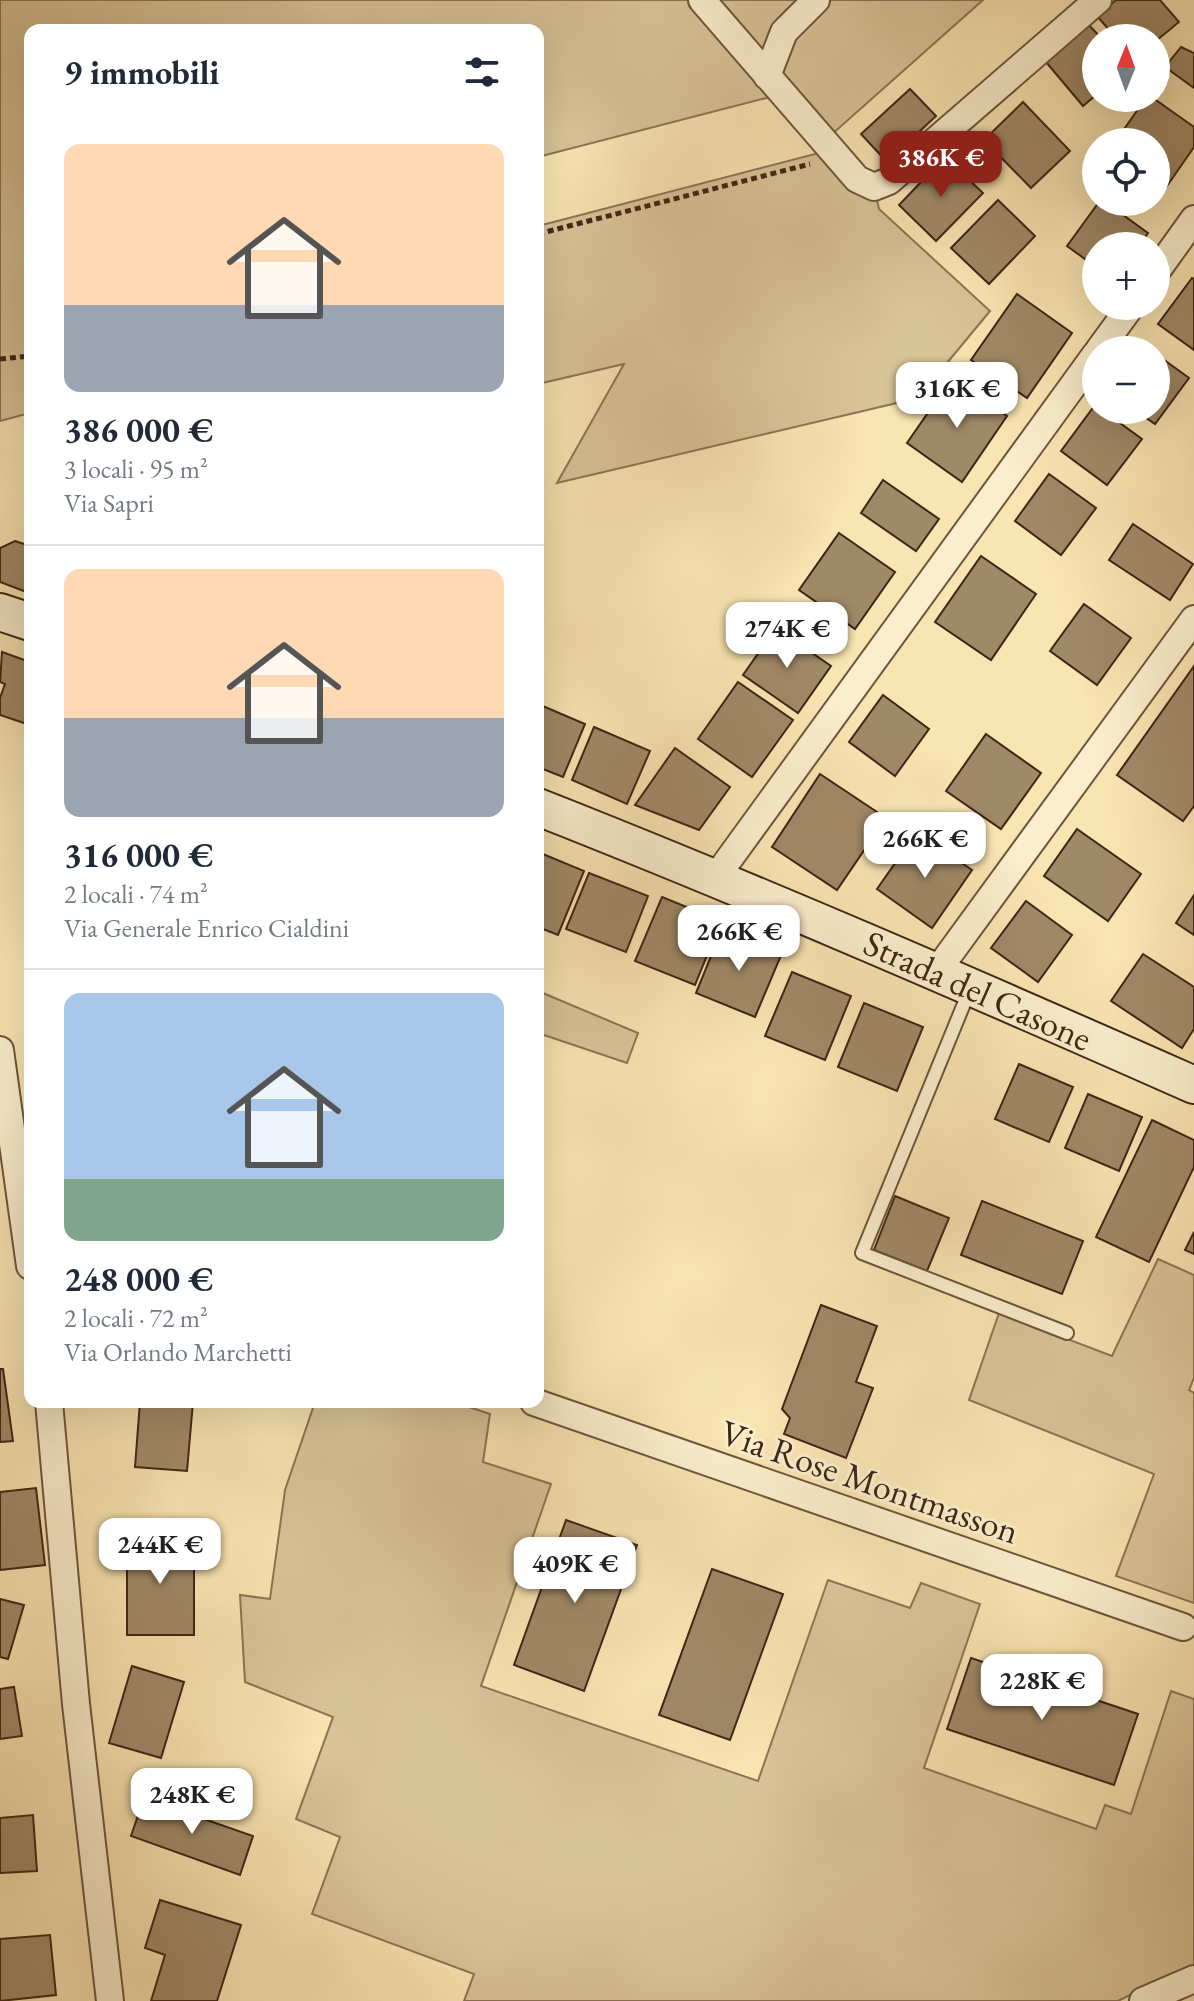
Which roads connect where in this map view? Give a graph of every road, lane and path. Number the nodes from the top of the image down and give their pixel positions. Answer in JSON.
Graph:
{"nodes":[{"id":1,"x":702,"y":0,"type":"edge"},
{"id":2,"x":816,"y":0,"type":"edge"},
{"id":3,"x":1098,"y":0,"type":"edge"},
{"id":4,"x":767,"y":76,"type":"junction"},
{"id":5,"x":838,"y":157,"type":"junction"},
{"id":6,"x":1194,"y":219,"type":"edge"},
{"id":7,"x":544,"y":232,"type":"edge"},
{"id":8,"x":1170,"y":252,"type":"edge"},
{"id":9,"x":24,"y":357,"type":"edge"},
{"id":10,"x":0,"y":359,"type":"edge"},
{"id":11,"x":1082,"y":374,"type":"edge"},
{"id":12,"x":0,"y":612,"type":"edge"},
{"id":13,"x":1194,"y":619,"type":"edge"},
{"id":14,"x":24,"y":620,"type":"edge"},
{"id":15,"x":544,"y":809,"type":"edge"},
{"id":16,"x":716,"y":877,"type":"junction"},
{"id":17,"x":937,"y":971,"type":"junction"},
{"id":18,"x":972,"y":986,"type":"junction"},
{"id":19,"x":0,"y":1050,"type":"edge"},
{"id":20,"x":1194,"y":1085,"type":"edge"},
{"id":21,"x":19,"y":1235,"type":"edge"},
{"id":22,"x":1067,"y":1333,"type":"dead end"},
{"id":23,"x":544,"y":1405,"type":"edge"},
{"id":24,"x":50,"y":1408,"type":"edge"},
{"id":25,"x":1183,"y":1627,"type":"dead end"},
{"id":26,"x":1194,"y":1979,"type":"edge"},
{"id":27,"x":110,"y":2001,"type":"edge"},
{"id":28,"x":1143,"y":2001,"type":"edge"}],
"edges":[{"from":1,"to":4,"type":"street"},
{"from":2,"to":4,"type":"street"},
{"from":3,"to":5,"type":"street"},
{"from":4,"to":5,"type":"street"},
{"from":5,"to":7,"type":"path"},
{"from":6,"to":8,"type":"street"},
{"from":9,"to":10,"type":"path"},
{"from":11,"to":16,"type":"street"},
{"from":12,"to":14,"type":"street"},
{"from":13,"to":17,"type":"street"},
{"from":15,"to":16,"type":"street","name":"Strada del Casone"},
{"from":16,"to":17,"type":"street","name":"Strada del Casone"},
{"from":17,"to":18,"type":"street","name":"Strada del Casone"},
{"from":18,"to":20,"type":"street","name":"Strada del Casone"},
{"from":18,"to":22,"type":"lane"},
{"from":19,"to":21,"type":"street"},
{"from":23,"to":25,"type":"street","name":"Via Rose Montmasson"},
{"from":24,"to":27,"type":"street"},
{"from":26,"to":28,"type":"street"}]}
